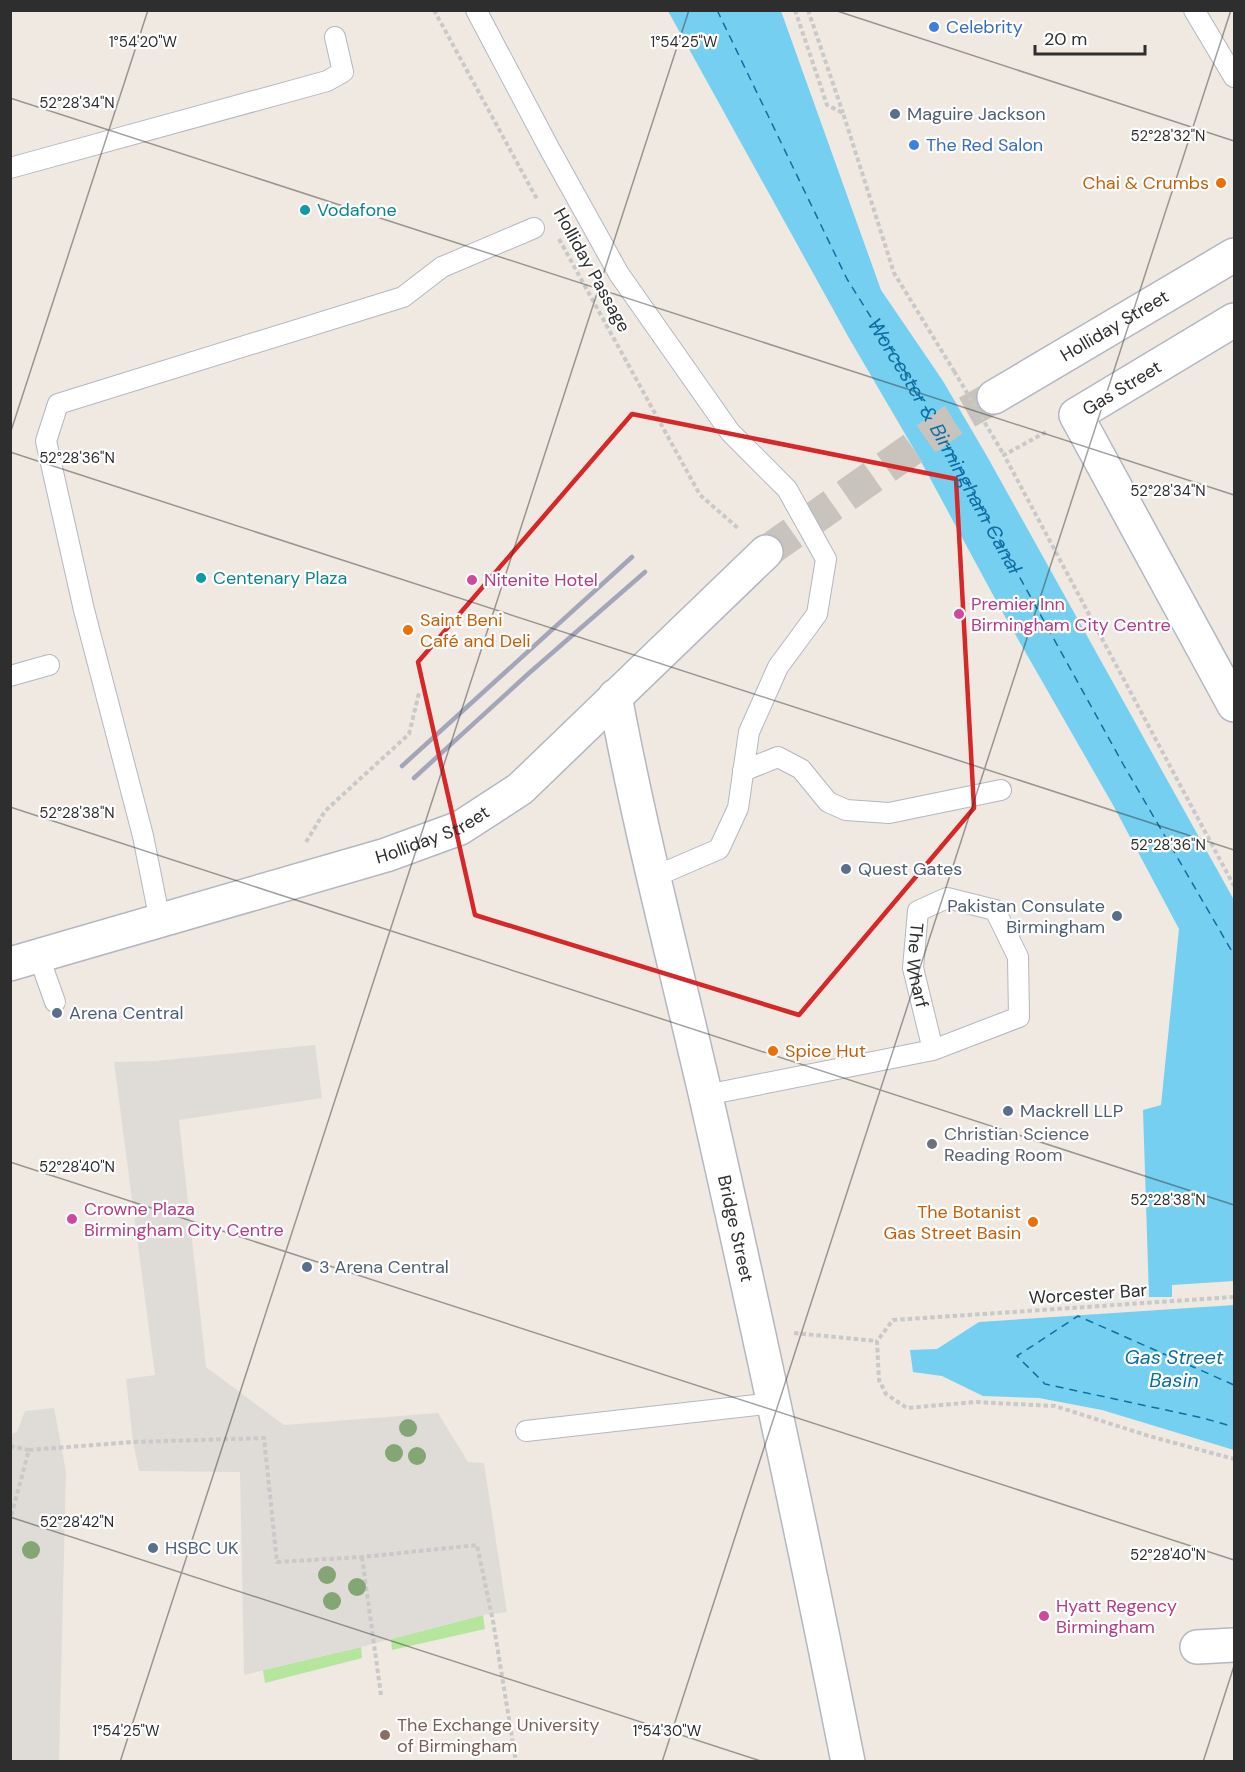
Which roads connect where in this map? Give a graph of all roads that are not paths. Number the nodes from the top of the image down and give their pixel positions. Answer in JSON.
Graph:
{"nodes":[{"id":1,"x":476,"y":10,"type":"edge"},
{"id":2,"x":1194,"y":10,"type":"edge"},
{"id":3,"x":335,"y":37,"type":"dead end"},
{"id":4,"x":1234,"y":77,"type":"edge"},
{"id":5,"x":10,"y":168,"type":"edge"},
{"id":6,"x":534,"y":228,"type":"dead end"},
{"id":7,"x":1234,"y":255,"type":"edge"},
{"id":8,"x":1234,"y":320,"type":"edge"},
{"id":9,"x":994,"y":397,"type":"tunnel mouth"},
{"id":10,"x":766,"y":552,"type":"tunnel mouth"},
{"id":11,"x":49,"y":665,"type":"dead end"},
{"id":12,"x":10,"y":676,"type":"edge"},
{"id":13,"x":615,"y":696,"type":"junction"},
{"id":14,"x":1234,"y":705,"type":"edge"},
{"id":15,"x":743,"y":771,"type":"junction"},
{"id":16,"x":1000,"y":790,"type":"dead end"},
{"id":17,"x":654,"y":877,"type":"junction"},
{"id":18,"x":160,"y":921,"type":"junction"},
{"id":19,"x":25,"y":960,"type":"edge"},
{"id":20,"x":55,"y":1002,"type":"dead end"},
{"id":21,"x":933,"y":1050,"type":"junction"},
{"id":22,"x":705,"y":1095,"type":"junction"},
{"id":23,"x":774,"y":1403,"type":"junction"},
{"id":24,"x":526,"y":1431,"type":"dead end"},
{"id":25,"x":1234,"y":1645,"type":"edge"},
{"id":26,"x":1197,"y":1647,"type":"dead end"},
{"id":27,"x":848,"y":1761,"type":"edge"}],
"edges":[{"from":1,"to":15,"type":"lane"},
{"from":2,"to":4,"type":"lane"},
{"from":3,"to":5,"type":"lane"},
{"from":6,"to":18,"type":"lane"},
{"from":7,"to":9,"type":"street","name":"Holliday Street"},
{"from":8,"to":14,"type":"street","name":"Gas Street"},
{"from":10,"to":13,"type":"street","name":"Holliday Street"},
{"from":11,"to":12,"type":"lane"},
{"from":13,"to":17,"type":"street","name":"Bridge Street"},
{"from":13,"to":18,"type":"street","name":"Holliday Street"},
{"from":15,"to":16,"type":"lane"},
{"from":15,"to":17,"type":"lane"},
{"from":17,"to":22,"type":"street","name":"Bridge Street"},
{"from":18,"to":19,"type":"street","name":"Holliday Street"},
{"from":19,"to":20,"type":"lane"},
{"from":21,"to":21,"type":"lane","name":"The Wharf"},
{"from":21,"to":22,"type":"lane","name":"The Wharf"},
{"from":22,"to":23,"type":"street","name":"Bridge Street"},
{"from":23,"to":24,"type":"lane"},
{"from":23,"to":27,"type":"street","name":"Bridge Street"},
{"from":25,"to":26,"type":"street"}]}
